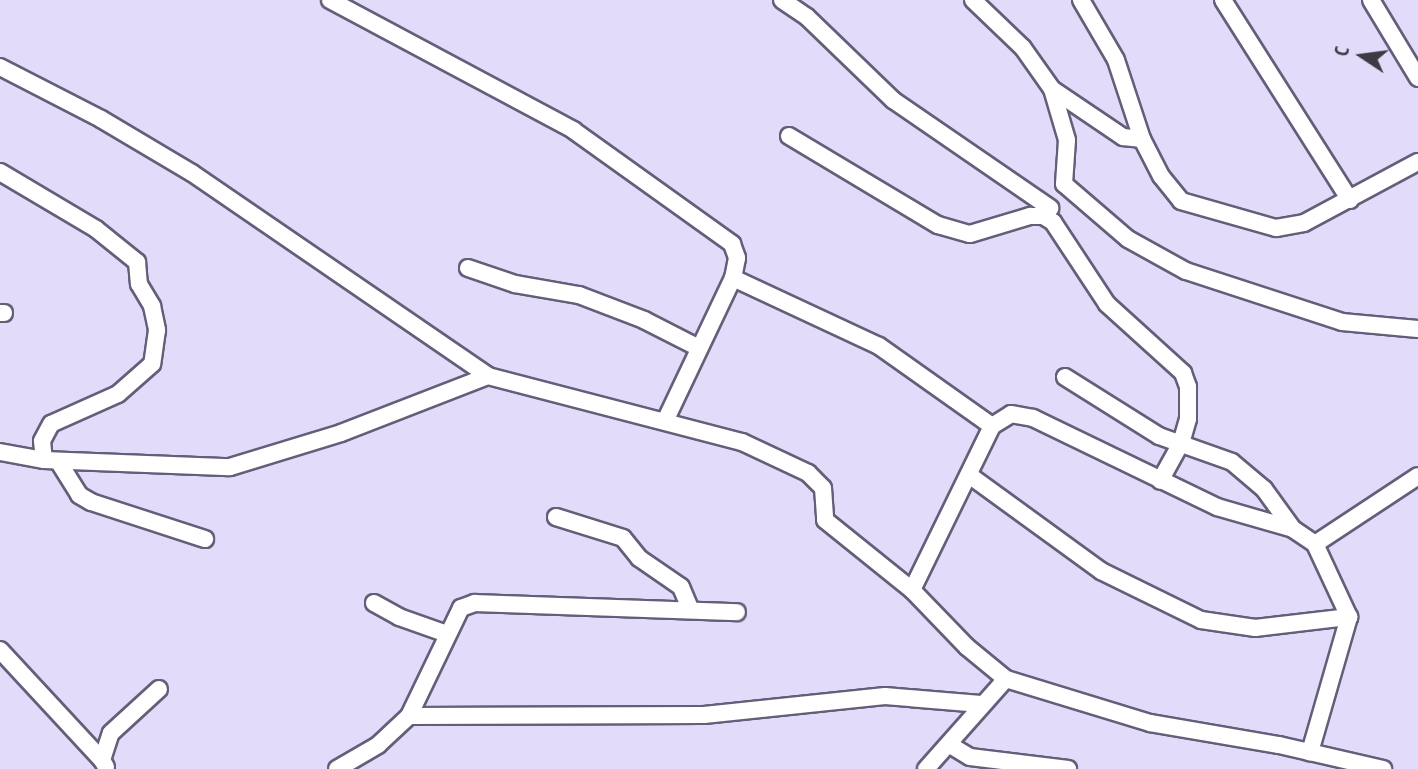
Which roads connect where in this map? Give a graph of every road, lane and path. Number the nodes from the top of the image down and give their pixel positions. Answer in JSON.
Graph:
{"nodes":[{"id":1,"x":330,"y":0,"type":"edge"},
{"id":2,"x":782,"y":0,"type":"edge"},
{"id":3,"x":973,"y":0,"type":"edge"},
{"id":4,"x":1081,"y":0,"type":"edge"},
{"id":5,"x":1223,"y":0,"type":"edge"},
{"id":6,"x":1371,"y":0,"type":"edge"},
{"id":7,"x":0,"y":66,"type":"edge"},
{"id":8,"x":1418,"y":78,"type":"edge"},
{"id":9,"x":1052,"y":89,"type":"junction"},
{"id":10,"x":789,"y":136,"type":"dead end"},
{"id":11,"x":1142,"y":139,"type":"junction"},
{"id":12,"x":1418,"y":162,"type":"edge"},
{"id":13,"x":0,"y":172,"type":"edge"},
{"id":14,"x":1068,"y":187,"type":"junction"},
{"id":15,"x":1350,"y":200,"type":"junction"},
{"id":16,"x":1047,"y":212,"type":"junction"},
{"id":17,"x":468,"y":268,"type":"dead end"},
{"id":18,"x":733,"y":278,"type":"junction"},
{"id":19,"x":1418,"y":329,"type":"edge"},
{"id":20,"x":699,"y":348,"type":"junction"},
{"id":21,"x":488,"y":376,"type":"junction"},
{"id":22,"x":1065,"y":377,"type":"dead end"},
{"id":23,"x":665,"y":421,"type":"junction"},
{"id":24,"x":992,"y":426,"type":"junction"},
{"id":25,"x":1181,"y":443,"type":"junction"},
{"id":26,"x":0,"y":452,"type":"edge"},
{"id":27,"x":52,"y":462,"type":"junction"},
{"id":28,"x":969,"y":475,"type":"junction"},
{"id":29,"x":1418,"y":476,"type":"edge"},
{"id":30,"x":1160,"y":481,"type":"junction"},
{"id":31,"x":556,"y":517,"type":"dead end"},
{"id":32,"x":1293,"y":529,"type":"junction"},
{"id":33,"x":205,"y":539,"type":"dead end"},
{"id":34,"x":1315,"y":544,"type":"junction"},
{"id":35,"x":912,"y":590,"type":"junction"},
{"id":36,"x":374,"y":603,"type":"dead end"},
{"id":37,"x":691,"y":610,"type":"junction"},
{"id":38,"x":737,"y":611,"type":"dead end"},
{"id":39,"x":1349,"y":617,"type":"junction"},
{"id":40,"x":447,"y":634,"type":"junction"},
{"id":41,"x":0,"y":650,"type":"edge"},
{"id":42,"x":1006,"y":679,"type":"junction"},
{"id":43,"x":159,"y":689,"type":"dead end"},
{"id":44,"x":981,"y":704,"type":"junction"},
{"id":45,"x":409,"y":716,"type":"junction"},
{"id":46,"x":950,"y":744,"type":"junction"},
{"id":47,"x":1310,"y":752,"type":"junction"},
{"id":48,"x":361,"y":763,"type":"edge"},
{"id":49,"x":1330,"y":763,"type":"edge"},
{"id":50,"x":104,"y":764,"type":"edge"},
{"id":51,"x":337,"y":769,"type":"edge"},
{"id":52,"x":926,"y":769,"type":"edge"},
{"id":53,"x":1068,"y":769,"type":"edge"},
{"id":54,"x":1383,"y":769,"type":"edge"}],
"edges":[{"from":1,"to":18,"type":"street"},
{"from":2,"to":16,"type":"street"},
{"from":3,"to":9,"type":"street"},
{"from":4,"to":11,"type":"street"},
{"from":5,"to":15,"type":"street"},
{"from":6,"to":8,"type":"street"},
{"from":7,"to":21,"type":"street"},
{"from":9,"to":11,"type":"street"},
{"from":9,"to":14,"type":"street"},
{"from":10,"to":16,"type":"street"},
{"from":11,"to":15,"type":"street"},
{"from":12,"to":15,"type":"street"},
{"from":13,"to":27,"type":"street"},
{"from":14,"to":16,"type":"street"},
{"from":14,"to":19,"type":"street"},
{"from":16,"to":25,"type":"street"},
{"from":17,"to":20,"type":"street"},
{"from":18,"to":20,"type":"street"},
{"from":18,"to":24,"type":"street"},
{"from":20,"to":23,"type":"street"},
{"from":21,"to":23,"type":"street"},
{"from":21,"to":27,"type":"street"},
{"from":22,"to":25,"type":"street"},
{"from":23,"to":35,"type":"street"},
{"from":24,"to":28,"type":"street"},
{"from":24,"to":30,"type":"street"},
{"from":25,"to":30,"type":"street"},
{"from":25,"to":32,"type":"street"},
{"from":26,"to":27,"type":"street"},
{"from":27,"to":33,"type":"street"},
{"from":28,"to":35,"type":"street"},
{"from":28,"to":39,"type":"street"},
{"from":29,"to":34,"type":"street"},
{"from":30,"to":32,"type":"street"},
{"from":31,"to":37,"type":"street"},
{"from":32,"to":34,"type":"street"},
{"from":34,"to":39,"type":"street"},
{"from":35,"to":42,"type":"street"},
{"from":36,"to":40,"type":"street"},
{"from":37,"to":38,"type":"street"},
{"from":37,"to":40,"type":"street"},
{"from":39,"to":47,"type":"street"},
{"from":40,"to":45,"type":"street"},
{"from":41,"to":50,"type":"street"},
{"from":42,"to":44,"type":"street"},
{"from":42,"to":47,"type":"street"},
{"from":43,"to":50,"type":"street"},
{"from":44,"to":45,"type":"street"},
{"from":44,"to":46,"type":"street"},
{"from":45,"to":48,"type":"street"},
{"from":46,"to":52,"type":"street"},
{"from":46,"to":53,"type":"street"},
{"from":47,"to":49,"type":"street"},
{"from":48,"to":51,"type":"street"},
{"from":49,"to":54,"type":"street"}]}
